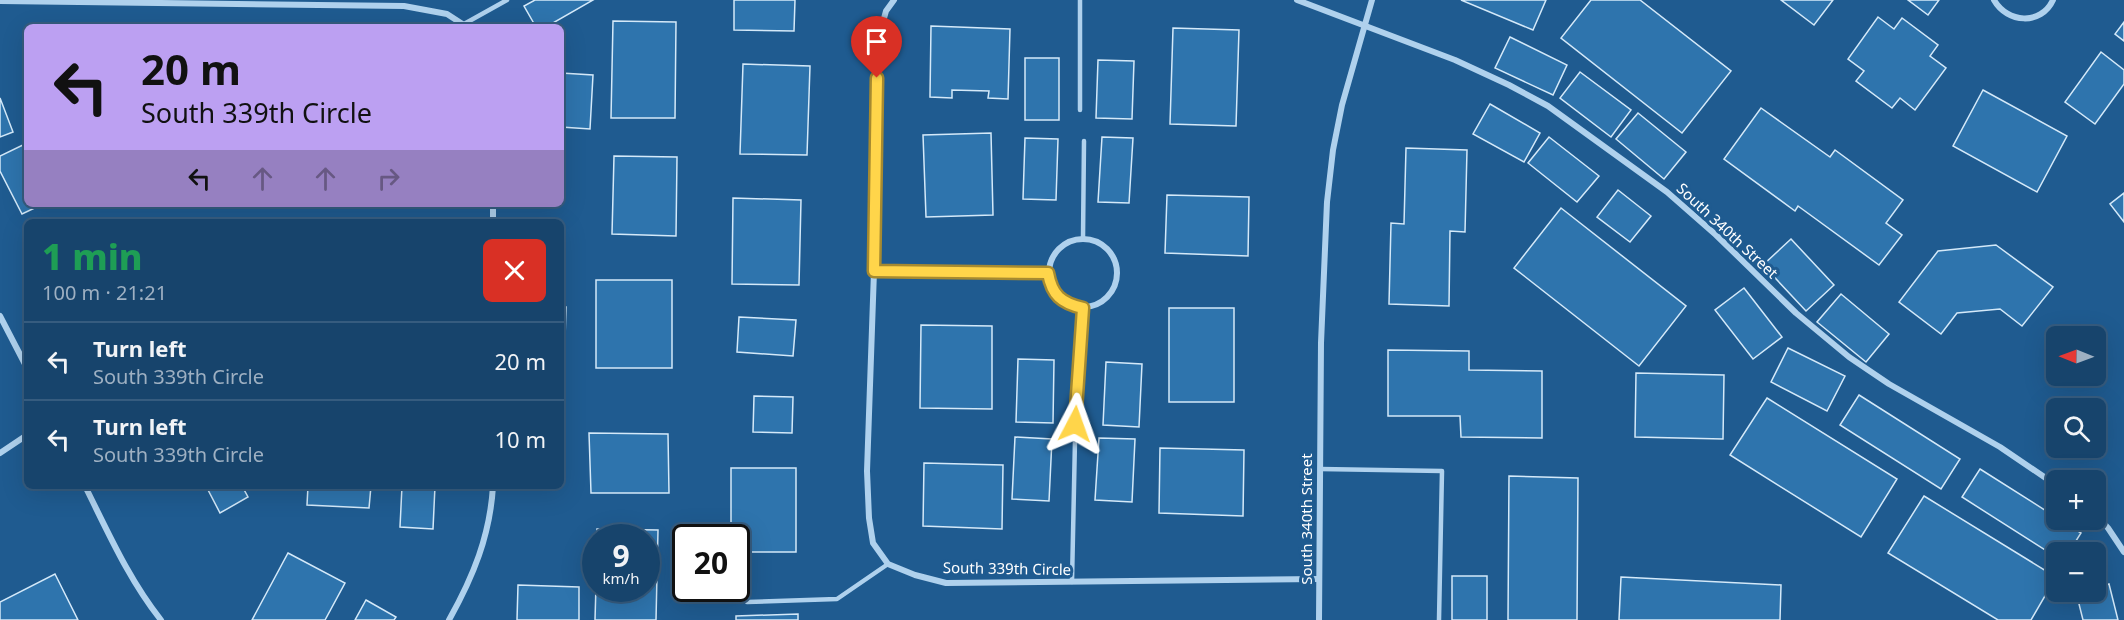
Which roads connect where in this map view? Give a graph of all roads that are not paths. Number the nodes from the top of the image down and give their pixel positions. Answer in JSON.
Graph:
{"nodes":[{"id":1,"x":507,"y":0,"type":"edge"},
{"id":2,"x":894,"y":0,"type":"edge"},
{"id":3,"x":1080,"y":0,"type":"edge"},
{"id":4,"x":1297,"y":0,"type":"edge"},
{"id":5,"x":1372,"y":0,"type":"edge"},
{"id":6,"x":1994,"y":0,"type":"edge"},
{"id":7,"x":2053,"y":0,"type":"edge"},
{"id":8,"x":0,"y":1,"type":"edge"},
{"id":9,"x":463,"y":24,"type":"edge"},
{"id":10,"x":469,"y":24,"type":"edge"},
{"id":11,"x":1364,"y":26,"type":"junction"},
{"id":12,"x":1080,"y":110,"type":"dead end"},
{"id":13,"x":1084,"y":141,"type":"dead end"},
{"id":14,"x":1083,"y":238,"type":"junction"},
{"id":15,"x":874,"y":271,"type":"junction"},
{"id":16,"x":1048,"y":273,"type":"junction"},
{"id":17,"x":1083,"y":308,"type":"junction"},
{"id":18,"x":0,"y":316,"type":"edge"},
{"id":19,"x":24,"y":362,"type":"edge"},
{"id":20,"x":1075,"y":424,"type":"dead end"},
{"id":21,"x":24,"y":437,"type":"edge"},
{"id":22,"x":1075,"y":440,"type":"dead end"},
{"id":23,"x":0,"y":453,"type":"edge"},
{"id":24,"x":1320,"y":470,"type":"junction"},
{"id":25,"x":2046,"y":478,"type":"edge"},
{"id":26,"x":87,"y":489,"type":"edge"},
{"id":27,"x":493,"y":489,"type":"edge"},
{"id":28,"x":2106,"y":526,"type":"edge"},
{"id":29,"x":2124,"y":552,"type":"edge"},
{"id":30,"x":888,"y":564,"type":"junction"},
{"id":31,"x":1319,"y":579,"type":"junction"},
{"id":32,"x":1072,"y":582,"type":"junction"},
{"id":33,"x":750,"y":602,"type":"edge"},
{"id":34,"x":161,"y":620,"type":"edge"},
{"id":35,"x":449,"y":620,"type":"edge"},
{"id":36,"x":1319,"y":620,"type":"edge"},
{"id":37,"x":1439,"y":620,"type":"edge"}],
"edges":[{"from":1,"to":10,"type":"lane"},
{"from":2,"to":15,"type":"street"},
{"from":3,"to":12,"type":"lane"},
{"from":4,"to":11,"type":"street"},
{"from":5,"to":11,"type":"street","name":"South 340th Street"},
{"from":6,"to":7,"type":"street"},
{"from":8,"to":9,"type":"street"},
{"from":11,"to":24,"type":"street","name":"South 340th Street"},
{"from":11,"to":25,"type":"street","name":"South 340th Street"},
{"from":13,"to":14,"type":"lane"},
{"from":14,"to":16,"type":"street"},
{"from":14,"to":17,"type":"street"},
{"from":15,"to":16,"type":"street"},
{"from":15,"to":30,"type":"street"},
{"from":16,"to":17,"type":"street"},
{"from":17,"to":20,"type":"lane"},
{"from":18,"to":19,"type":"street"},
{"from":21,"to":23,"type":"street"},
{"from":22,"to":32,"type":"lane"},
{"from":24,"to":31,"type":"street","name":"South 340th Street"},
{"from":24,"to":37,"type":"lane"},
{"from":26,"to":34,"type":"street"},
{"from":27,"to":35,"type":"street"},
{"from":28,"to":29,"type":"street"},
{"from":30,"to":32,"type":"street","name":"South 339th Circle"},
{"from":30,"to":33,"type":"lane"},
{"from":31,"to":32,"type":"street","name":"South 339th Circle"},
{"from":31,"to":36,"type":"street","name":"South 340th Street"}]}
